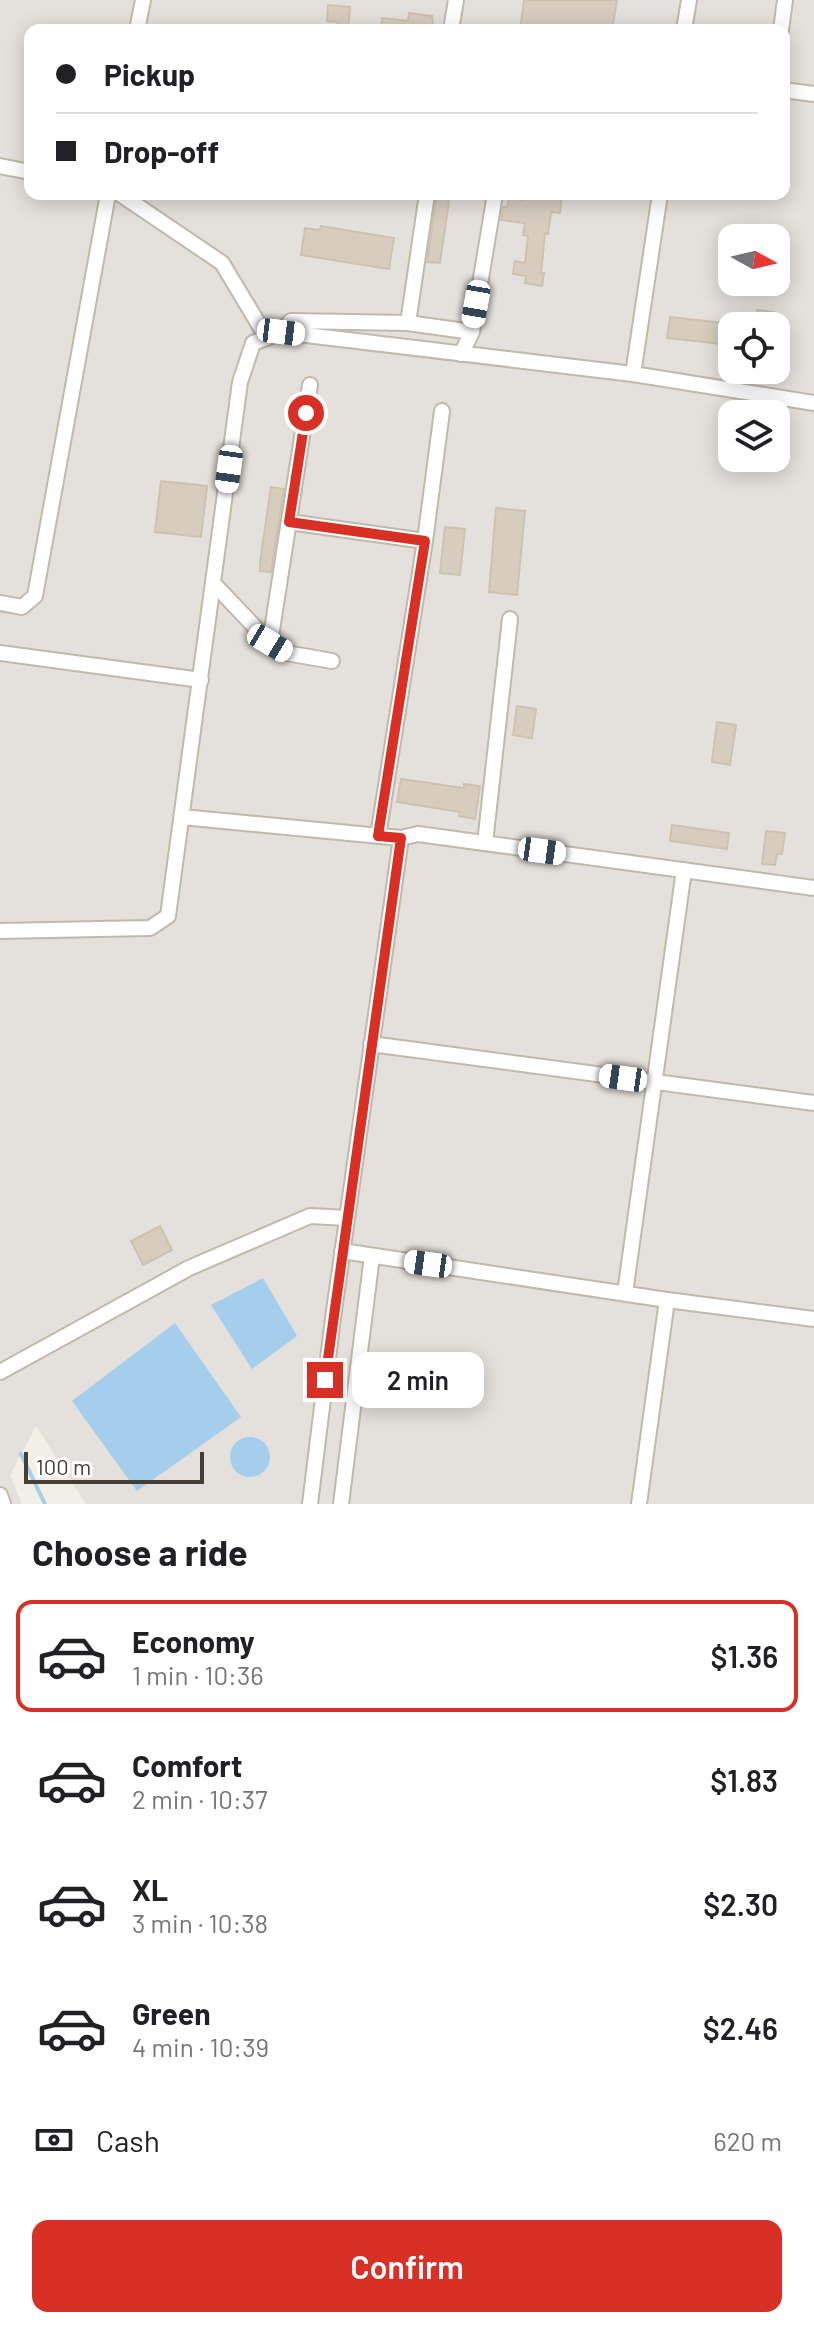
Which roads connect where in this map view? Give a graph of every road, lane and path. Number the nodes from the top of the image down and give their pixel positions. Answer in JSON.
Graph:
{"nodes":[{"id":1,"x":143,"y":0,"type":"edge"},
{"id":2,"x":456,"y":0,"type":"edge"},
{"id":3,"x":689,"y":0,"type":"edge"},
{"id":4,"x":785,"y":0,"type":"edge"},
{"id":5,"x":138,"y":24,"type":"edge"},
{"id":6,"x":452,"y":24,"type":"edge"},
{"id":7,"x":685,"y":24,"type":"edge"},
{"id":8,"x":782,"y":24,"type":"edge"},
{"id":9,"x":790,"y":91,"type":"edge"},
{"id":10,"x":814,"y":94,"type":"edge"},
{"id":11,"x":0,"y":166,"type":"edge"},
{"id":12,"x":24,"y":171,"type":"edge"},
{"id":13,"x":107,"y":200,"type":"edge"},
{"id":14,"x":129,"y":200,"type":"edge"},
{"id":15,"x":426,"y":200,"type":"edge"},
{"id":16,"x":494,"y":200,"type":"edge"},
{"id":17,"x":659,"y":200,"type":"edge"},
{"id":18,"x":408,"y":323,"type":"junction"},
{"id":19,"x":472,"y":332,"type":"junction"},
{"id":20,"x":274,"y":335,"type":"junction"},
{"id":21,"x":461,"y":354,"type":"junction"},
{"id":22,"x":633,"y":374,"type":"junction"},
{"id":23,"x":310,"y":385,"type":"dead end"},
{"id":24,"x":814,"y":403,"type":"edge"},
{"id":25,"x":442,"y":411,"type":"dead end"},
{"id":26,"x":289,"y":522,"type":"junction"},
{"id":27,"x":425,"y":541,"type":"junction"},
{"id":28,"x":214,"y":584,"type":"junction"},
{"id":29,"x":0,"y":603,"type":"edge"},
{"id":30,"x":510,"y":619,"type":"dead end"},
{"id":31,"x":270,"y":643,"type":"junction"},
{"id":32,"x":0,"y":653,"type":"edge"},
{"id":33,"x":332,"y":661,"type":"dead end"},
{"id":34,"x":201,"y":680,"type":"junction"},
{"id":35,"x":182,"y":817,"type":"junction"},
{"id":36,"x":378,"y":836,"type":"junction"},
{"id":37,"x":401,"y":838,"type":"junction"},
{"id":38,"x":485,"y":843,"type":"junction"},
{"id":39,"x":684,"y":870,"type":"junction"},
{"id":40,"x":814,"y":888,"type":"edge"},
{"id":41,"x":0,"y":931,"type":"edge"},
{"id":42,"x":371,"y":1044,"type":"junction"},
{"id":43,"x":655,"y":1082,"type":"junction"},
{"id":44,"x":814,"y":1103,"type":"edge"},
{"id":45,"x":347,"y":1218,"type":"junction"},
{"id":46,"x":342,"y":1251,"type":"junction"},
{"id":47,"x":372,"y":1256,"type":"junction"},
{"id":48,"x":625,"y":1293,"type":"junction"},
{"id":49,"x":667,"y":1300,"type":"junction"},
{"id":50,"x":814,"y":1319,"type":"edge"},
{"id":51,"x":0,"y":1372,"type":"edge"},
{"id":52,"x":0,"y":1495,"type":"edge"},
{"id":53,"x":3,"y":1504,"type":"edge"},
{"id":54,"x":310,"y":1504,"type":"edge"},
{"id":55,"x":341,"y":1504,"type":"edge"},
{"id":56,"x":639,"y":1504,"type":"edge"}],
"edges":[{"from":1,"to":5,"type":"lane"},
{"from":2,"to":6,"type":"lane"},
{"from":3,"to":7,"type":"lane"},
{"from":4,"to":8,"type":"lane"},
{"from":9,"to":10,"type":"lane"},
{"from":11,"to":12,"type":"lane"},
{"from":13,"to":29,"type":"lane"},
{"from":14,"to":20,"type":"lane"},
{"from":15,"to":18,"type":"lane"},
{"from":16,"to":19,"type":"lane"},
{"from":17,"to":22,"type":"lane"},
{"from":18,"to":19,"type":"lane"},
{"from":18,"to":20,"type":"lane"},
{"from":19,"to":21,"type":"lane"},
{"from":20,"to":21,"type":"lane"},
{"from":20,"to":28,"type":"lane"},
{"from":21,"to":22,"type":"lane"},
{"from":22,"to":24,"type":"lane"},
{"from":23,"to":26,"type":"lane"},
{"from":25,"to":27,"type":"lane"},
{"from":26,"to":27,"type":"lane"},
{"from":26,"to":31,"type":"lane"},
{"from":27,"to":36,"type":"lane"},
{"from":28,"to":31,"type":"lane"},
{"from":28,"to":34,"type":"lane"},
{"from":30,"to":38,"type":"lane"},
{"from":31,"to":33,"type":"lane"},
{"from":32,"to":34,"type":"lane"},
{"from":34,"to":35,"type":"lane"},
{"from":35,"to":36,"type":"lane"},
{"from":35,"to":41,"type":"lane"},
{"from":36,"to":37,"type":"lane"},
{"from":37,"to":38,"type":"lane"},
{"from":37,"to":42,"type":"lane"},
{"from":38,"to":39,"type":"lane"},
{"from":39,"to":40,"type":"lane"},
{"from":39,"to":43,"type":"lane"},
{"from":42,"to":43,"type":"lane"},
{"from":42,"to":45,"type":"lane"},
{"from":43,"to":44,"type":"lane"},
{"from":43,"to":48,"type":"lane"},
{"from":45,"to":46,"type":"lane"},
{"from":45,"to":51,"type":"lane"},
{"from":46,"to":47,"type":"lane"},
{"from":46,"to":54,"type":"lane"},
{"from":47,"to":48,"type":"lane"},
{"from":47,"to":55,"type":"lane"},
{"from":48,"to":49,"type":"lane"},
{"from":49,"to":50,"type":"lane"},
{"from":49,"to":56,"type":"lane"},
{"from":52,"to":53,"type":"lane"}]}
